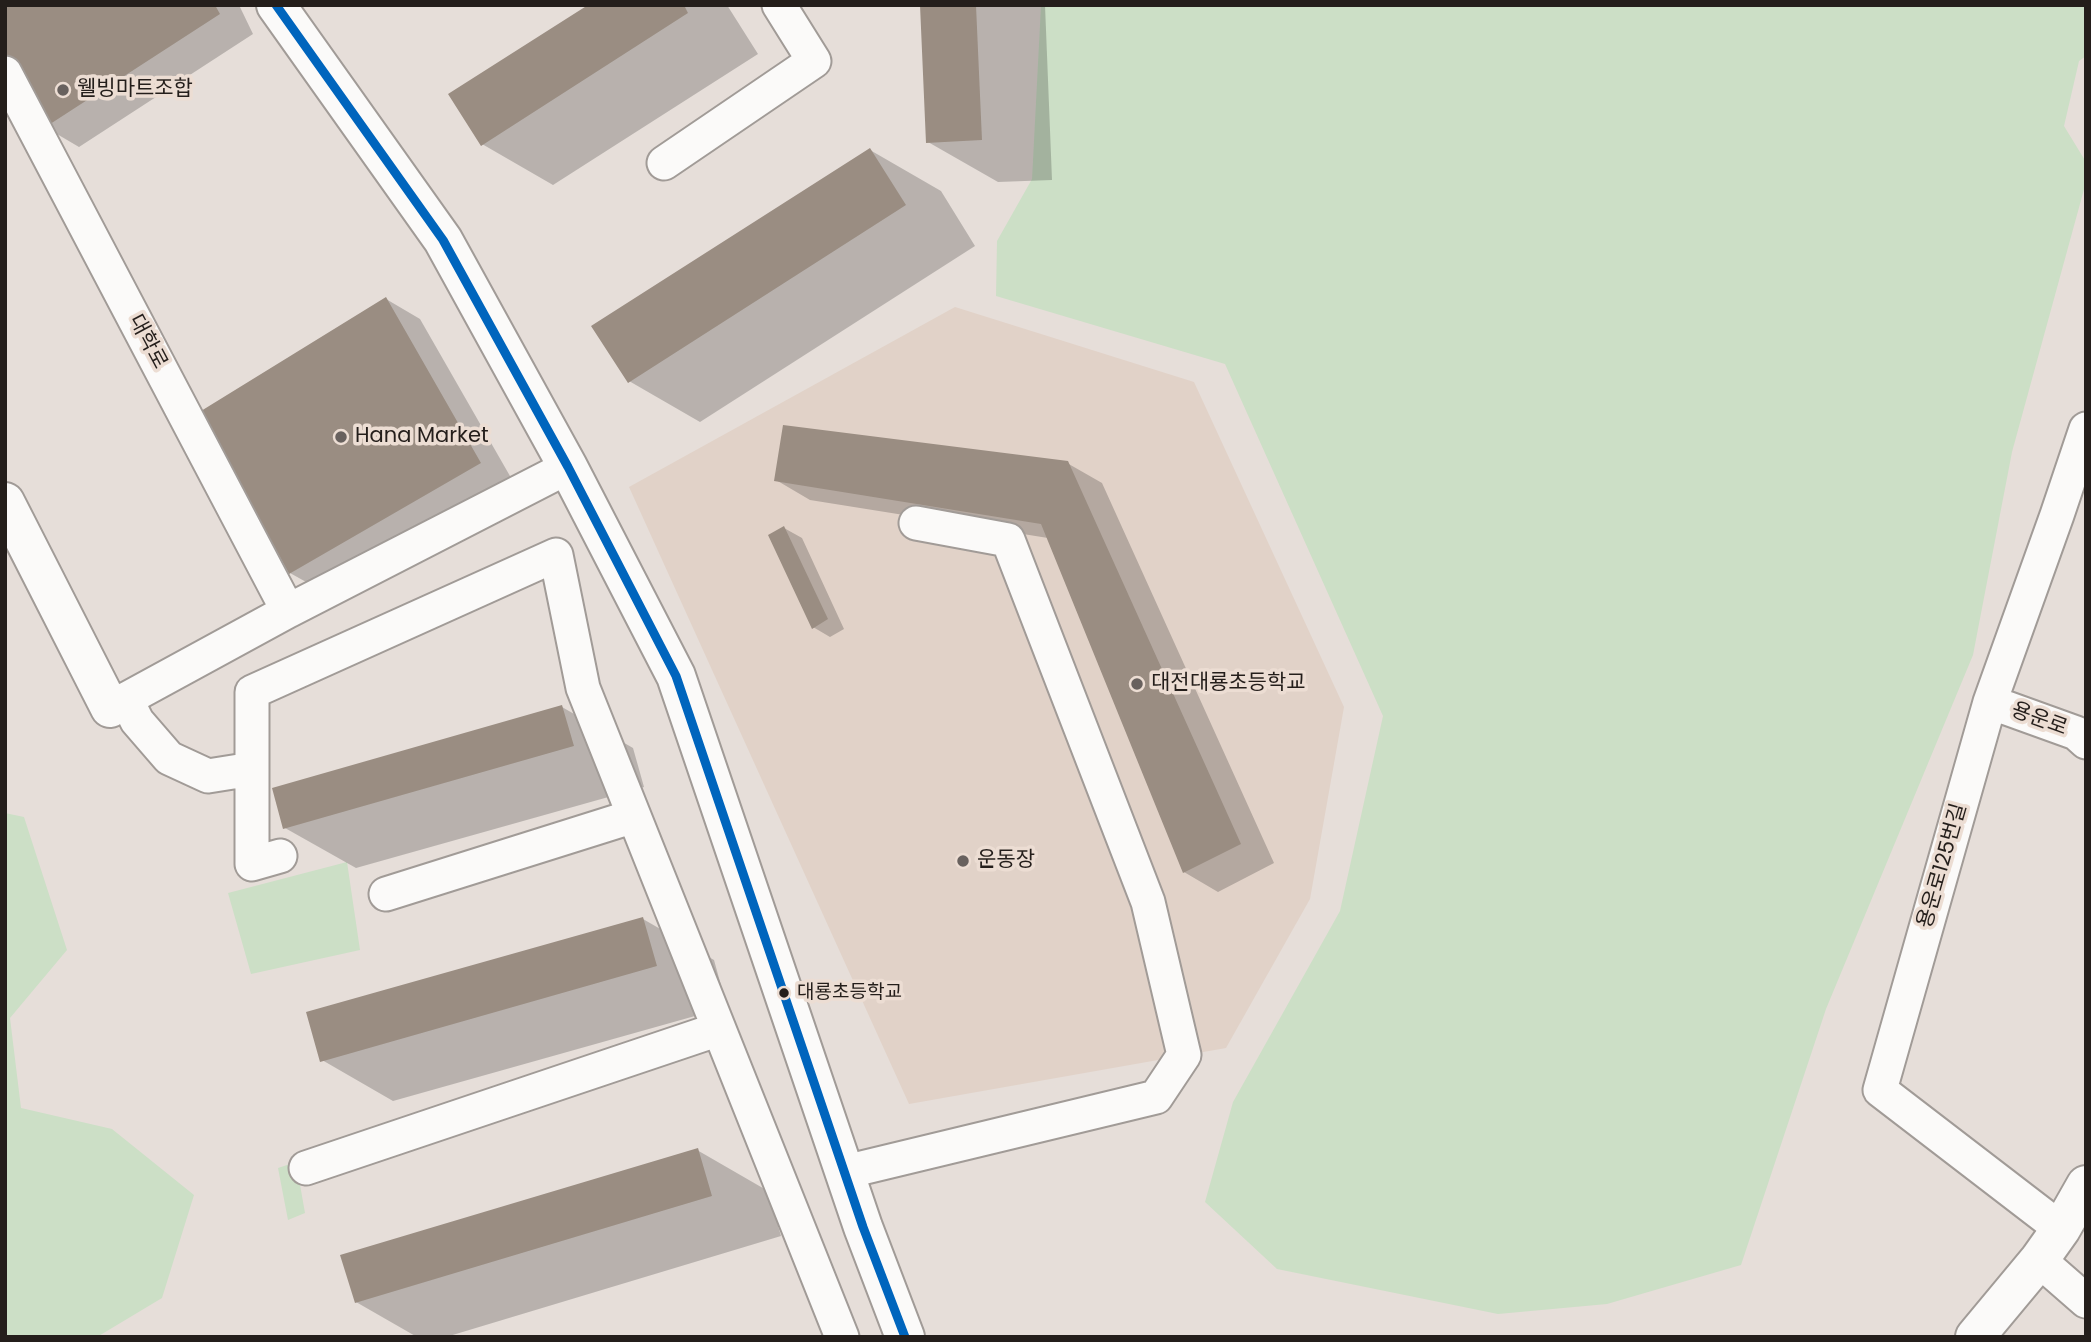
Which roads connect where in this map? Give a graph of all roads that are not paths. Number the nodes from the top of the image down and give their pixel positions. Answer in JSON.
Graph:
{"nodes":[{"id":1,"x":276,"y":5,"type":"edge"},
{"id":2,"x":779,"y":5,"type":"edge"},
{"id":3,"x":5,"y":72,"type":"edge"},
{"id":4,"x":664,"y":163,"type":"dead end"},
{"id":5,"x":2086,"y":429,"type":"edge"},
{"id":6,"x":568,"y":467,"type":"junction"},
{"id":7,"x":5,"y":502,"type":"edge"},
{"id":8,"x":916,"y":523,"type":"dead end"},
{"id":9,"x":288,"y":611,"type":"junction"},
{"id":10,"x":1990,"y":702,"type":"junction"},
{"id":11,"x":118,"y":704,"type":"junction"},
{"id":12,"x":2083,"y":732,"type":"edge"},
{"id":13,"x":252,"y":769,"type":"junction"},
{"id":14,"x":634,"y":816,"type":"junction"},
{"id":15,"x":280,"y":856,"type":"dead end"},
{"id":16,"x":386,"y":894,"type":"dead end"},
{"id":17,"x":719,"y":1029,"type":"junction"},
{"id":18,"x":306,"y":1168,"type":"dead end"},
{"id":19,"x":845,"y":1172,"type":"junction"},
{"id":20,"x":2086,"y":1185,"type":"edge"},
{"id":21,"x":2061,"y":1229,"type":"junction"},
{"id":22,"x":2039,"y":1260,"type":"junction"},
{"id":23,"x":2086,"y":1301,"type":"edge"},
{"id":24,"x":842,"y":1337,"type":"edge"},
{"id":25,"x":905,"y":1337,"type":"edge"},
{"id":26,"x":1975,"y":1337,"type":"edge"}],
"edges":[{"from":1,"to":6,"type":"main road"},
{"from":2,"to":4,"type":"street"},
{"from":3,"to":9,"type":"street","name":"대학로"},
{"from":5,"to":10,"type":"street","name":"용운로125번길"},
{"from":6,"to":9,"type":"street"},
{"from":6,"to":19,"type":"main road"},
{"from":7,"to":11,"type":"main road"},
{"from":8,"to":19,"type":"street"},
{"from":9,"to":11,"type":"street"},
{"from":10,"to":12,"type":"street","name":"용운로"},
{"from":10,"to":21,"type":"street","name":"용운로125번길"},
{"from":11,"to":13,"type":"street"},
{"from":13,"to":14,"type":"street"},
{"from":13,"to":15,"type":"street"},
{"from":14,"to":16,"type":"street"},
{"from":14,"to":17,"type":"street"},
{"from":17,"to":18,"type":"street"},
{"from":17,"to":24,"type":"street"},
{"from":19,"to":25,"type":"main road"},
{"from":20,"to":21,"type":"main road"},
{"from":21,"to":22,"type":"main road"},
{"from":22,"to":23,"type":"street"},
{"from":22,"to":26,"type":"main road"}]}
